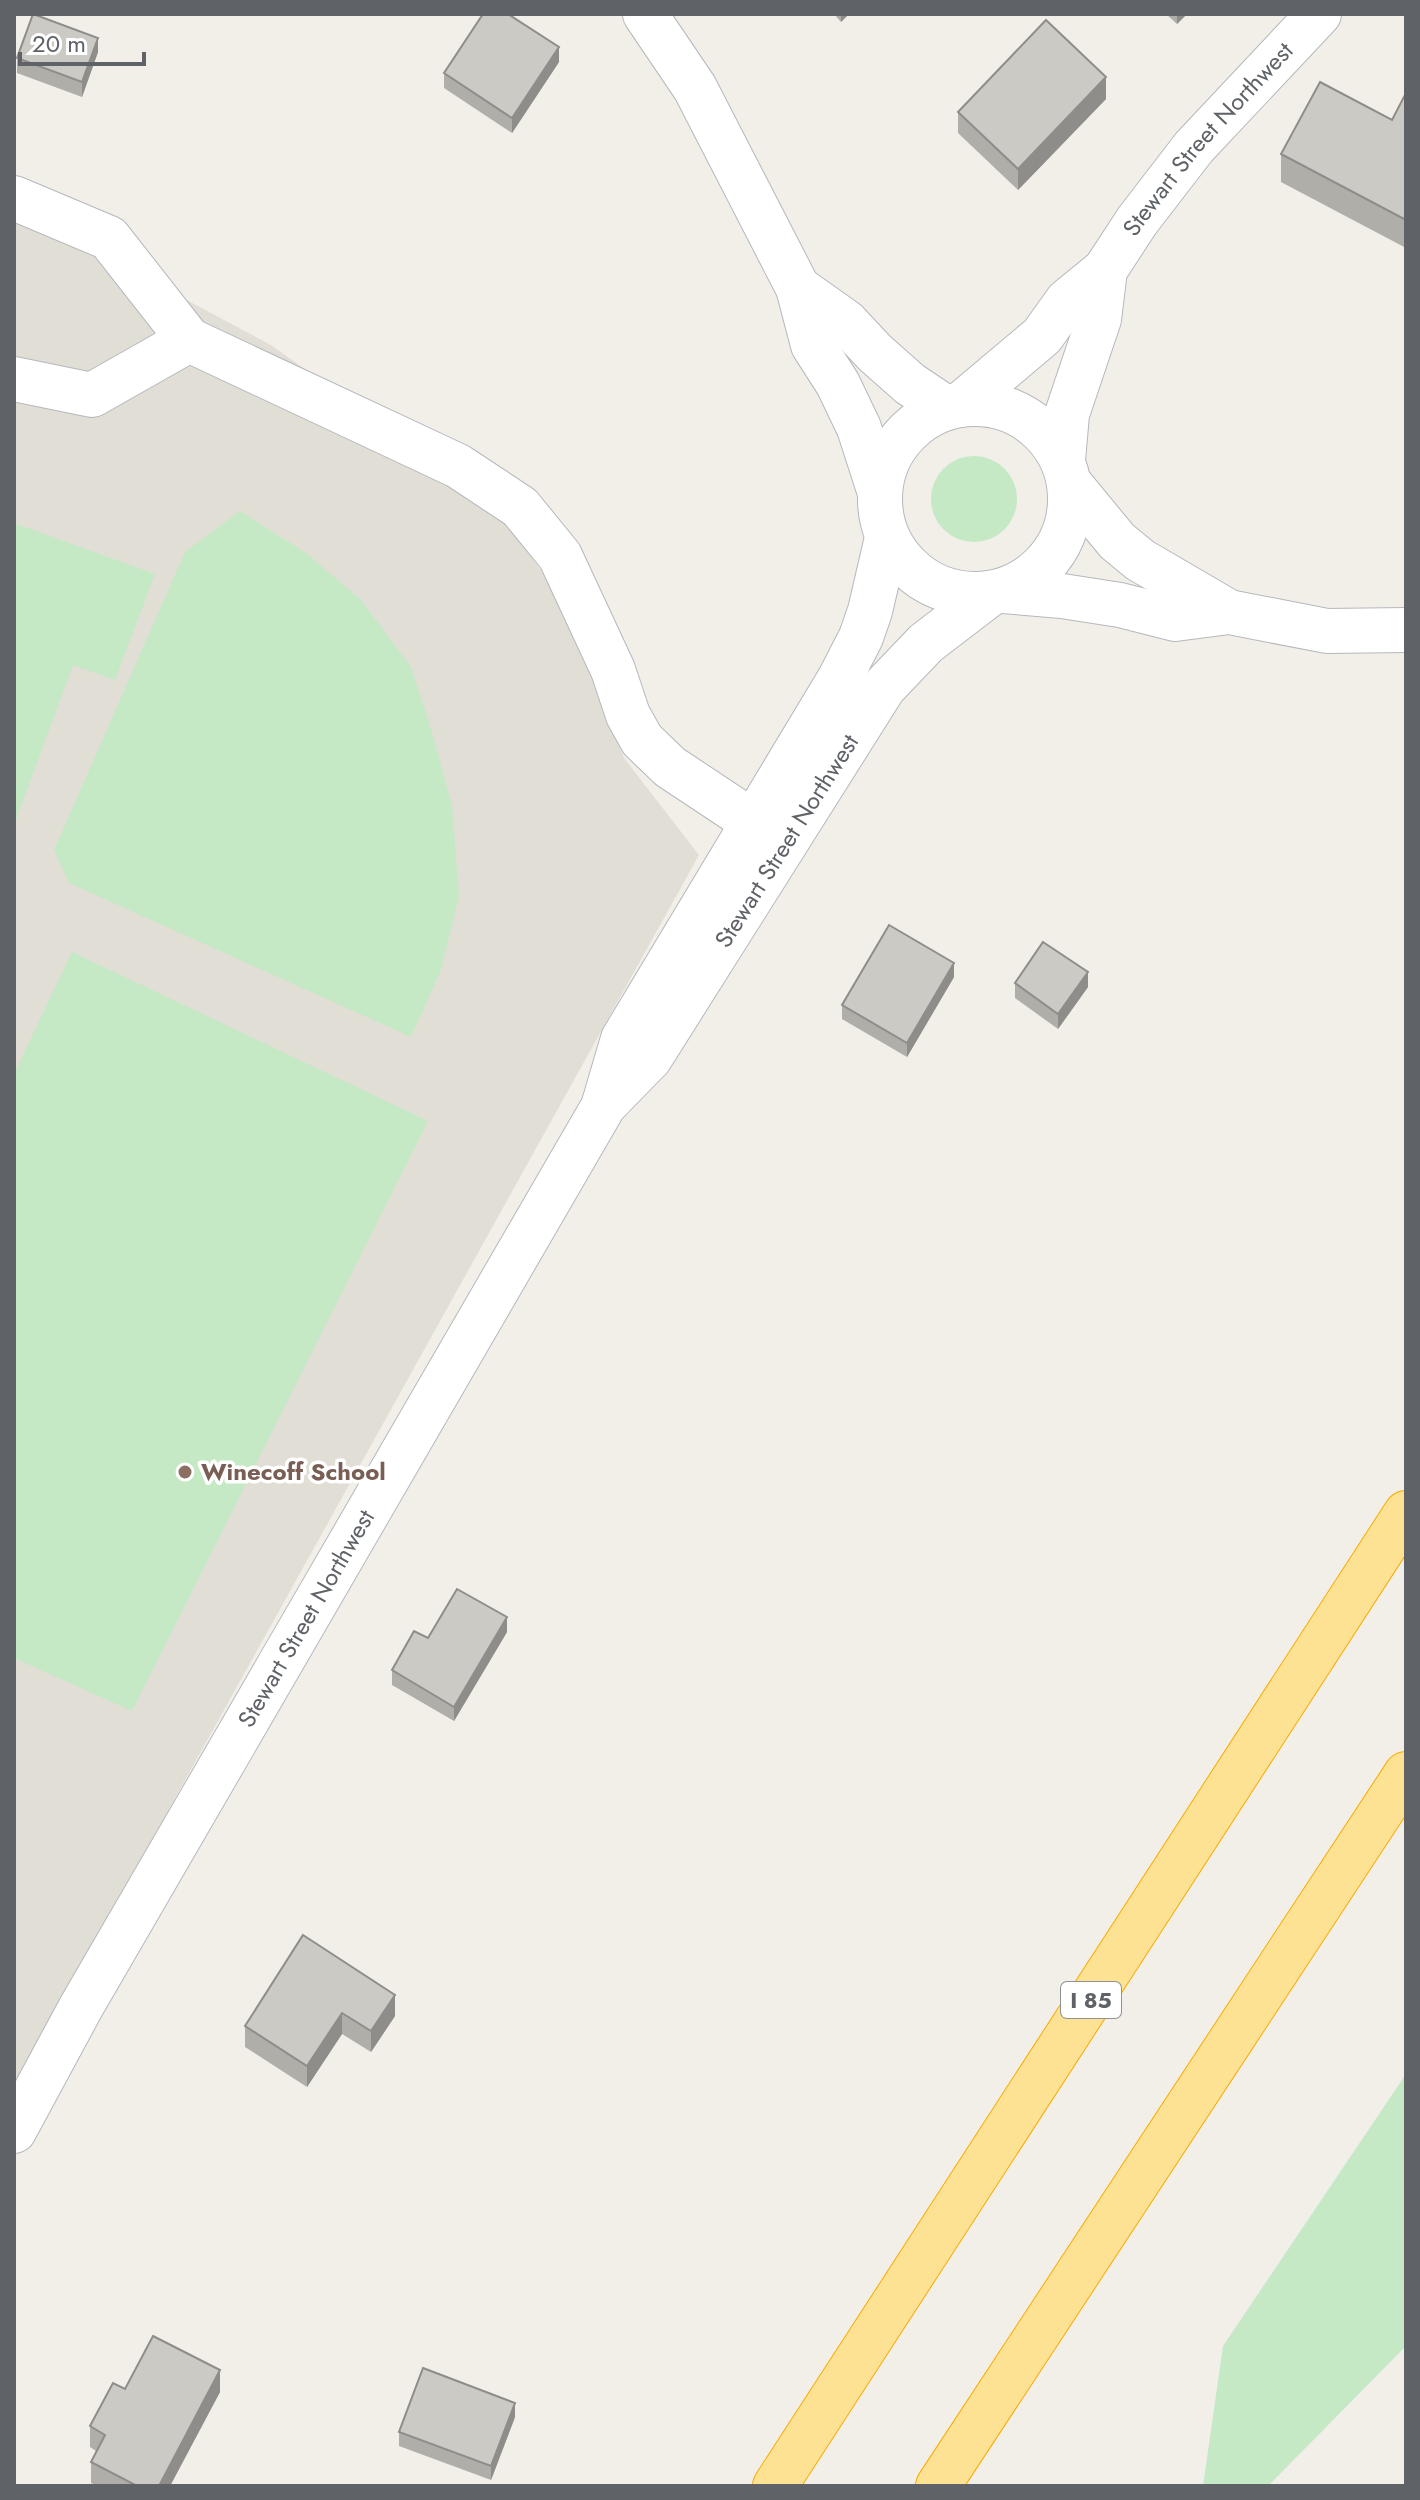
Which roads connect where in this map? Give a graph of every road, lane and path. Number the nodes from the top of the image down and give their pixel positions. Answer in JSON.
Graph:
{"nodes":[{"id":1,"x":645,"y":14,"type":"edge"},
{"id":2,"x":1319,"y":14,"type":"edge"},
{"id":3,"x":14,"y":198,"type":"edge"},
{"id":4,"x":1105,"y":270,"type":"junction"},
{"id":5,"x":798,"y":288,"type":"junction"},
{"id":6,"x":189,"y":340,"type":"junction"},
{"id":7,"x":14,"y":379,"type":"edge"},
{"id":8,"x":953,"y":406,"type":"junction"},
{"id":9,"x":1066,"y":472,"type":"junction"},
{"id":10,"x":879,"y":490,"type":"junction"},
{"id":11,"x":887,"y":538,"type":"junction"},
{"id":12,"x":996,"y":592,"type":"junction"},
{"id":13,"x":1229,"y":612,"type":"junction"},
{"id":14,"x":1406,"y":630,"type":"edge"},
{"id":15,"x":753,"y":822,"type":"junction"},
{"id":16,"x":603,"y":1107,"type":"junction"},
{"id":17,"x":1406,"y":1513,"type":"edge"},
{"id":18,"x":1406,"y":1774,"type":"edge"},
{"id":19,"x":14,"y":2131,"type":"edge"},
{"id":20,"x":775,"y":2486,"type":"edge"},
{"id":21,"x":938,"y":2486,"type":"edge"}],
"edges":[{"from":1,"to":5,"type":"street"},
{"from":2,"to":4,"type":"street","name":"Stewart Street Northwest"},
{"from":3,"to":6,"type":"street"},
{"from":4,"to":8,"type":"street","name":"Stewart Street Northwest"},
{"from":4,"to":9,"type":"street","name":"Stewart Street Northwest"},
{"from":5,"to":8,"type":"street"},
{"from":5,"to":10,"type":"street"},
{"from":6,"to":7,"type":"street"},
{"from":6,"to":15,"type":"street"},
{"from":8,"to":9,"type":"street"},
{"from":8,"to":10,"type":"street"},
{"from":9,"to":12,"type":"street"},
{"from":9,"to":13,"type":"street"},
{"from":10,"to":11,"type":"street"},
{"from":11,"to":12,"type":"street"},
{"from":11,"to":15,"type":"street","name":"Stewart Street Northwest"},
{"from":12,"to":13,"type":"street"},
{"from":12,"to":16,"type":"street","name":"Stewart Street Northwest"},
{"from":13,"to":14,"type":"street"},
{"from":15,"to":16,"type":"street","name":"Stewart Street Northwest"},
{"from":16,"to":19,"type":"street","name":"Stewart Street Northwest"},
{"from":17,"to":20,"type":"highway","number":"I 85"},
{"from":18,"to":21,"type":"highway"}]}
